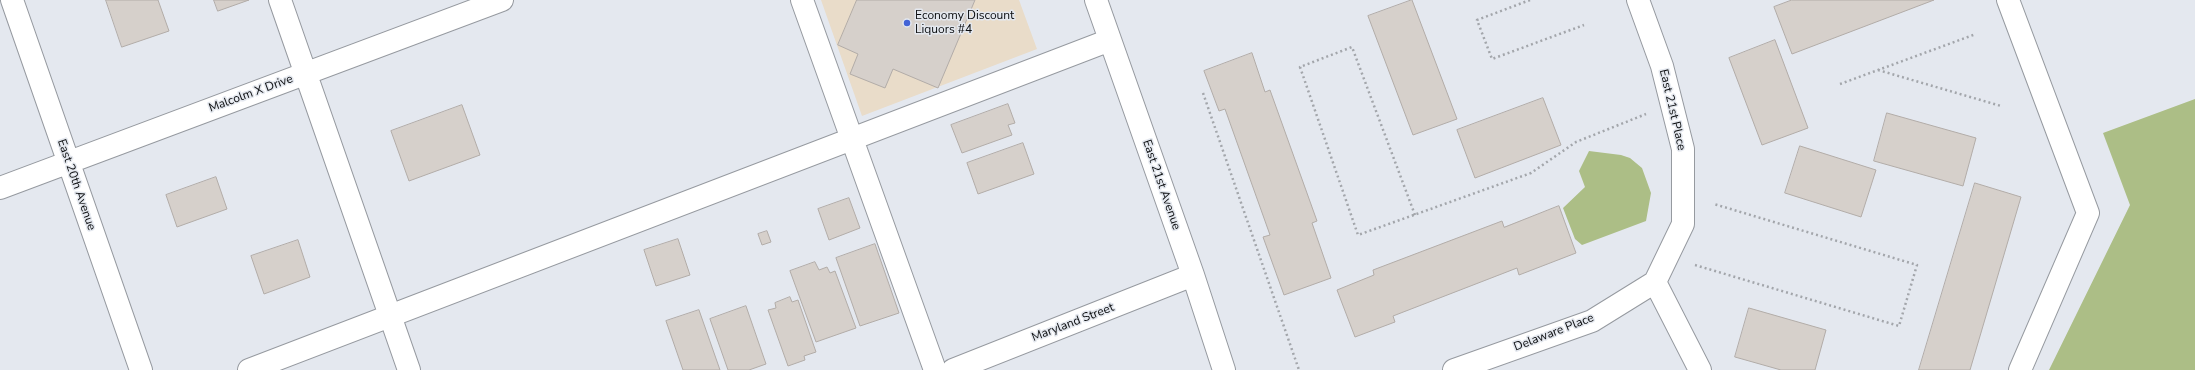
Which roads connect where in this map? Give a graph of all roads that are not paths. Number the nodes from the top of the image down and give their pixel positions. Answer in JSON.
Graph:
{"nodes":[{"id":1,"x":12,"y":0,"type":"edge"},
{"id":2,"x":280,"y":0,"type":"edge"},
{"id":3,"x":502,"y":0,"type":"edge"},
{"id":4,"x":802,"y":0,"type":"edge"},
{"id":5,"x":1096,"y":0,"type":"edge"},
{"id":6,"x":1638,"y":0,"type":"edge"},
{"id":7,"x":2008,"y":0,"type":"edge"},
{"id":8,"x":1110,"y":40,"type":"junction"},
{"id":9,"x":306,"y":74,"type":"junction"},
{"id":10,"x":851,"y":138,"type":"junction"},
{"id":11,"x":68,"y":162,"type":"junction"},
{"id":12,"x":0,"y":188,"type":"edge"},
{"id":13,"x":1193,"y":275,"type":"junction"},
{"id":14,"x":1655,"y":282,"type":"junction"},
{"id":15,"x":390,"y":316,"type":"junction"},
{"id":16,"x":141,"y":370,"type":"edge"},
{"id":17,"x":249,"y":370,"type":"edge"},
{"id":18,"x":409,"y":370,"type":"edge"},
{"id":19,"x":935,"y":370,"type":"edge"},
{"id":20,"x":953,"y":370,"type":"edge"},
{"id":21,"x":1224,"y":370,"type":"edge"},
{"id":22,"x":1454,"y":370,"type":"edge"},
{"id":23,"x":1700,"y":370,"type":"edge"},
{"id":24,"x":2020,"y":370,"type":"edge"}],
"edges":[{"from":1,"to":11,"type":"street","name":"East 20th Avenue"},
{"from":2,"to":9,"type":"street"},
{"from":3,"to":9,"type":"street","name":"Malcolm X Drive"},
{"from":4,"to":10,"type":"street"},
{"from":5,"to":8,"type":"street","name":"East 21st Avenue"},
{"from":6,"to":14,"type":"street","name":"East 21st Place"},
{"from":7,"to":24,"type":"street"},
{"from":8,"to":10,"type":"street"},
{"from":8,"to":13,"type":"street","name":"East 21st Avenue"},
{"from":9,"to":11,"type":"street","name":"Malcolm X Drive"},
{"from":9,"to":15,"type":"street"},
{"from":10,"to":15,"type":"street"},
{"from":10,"to":19,"type":"street"},
{"from":11,"to":12,"type":"street","name":"Malcolm X Drive"},
{"from":11,"to":16,"type":"street","name":"East 20th Avenue"},
{"from":13,"to":20,"type":"street","name":"Maryland Street"},
{"from":13,"to":21,"type":"street","name":"East 21st Avenue"},
{"from":14,"to":22,"type":"street","name":"Delaware Place"},
{"from":14,"to":23,"type":"street"},
{"from":15,"to":17,"type":"street"},
{"from":15,"to":18,"type":"street"}]}
